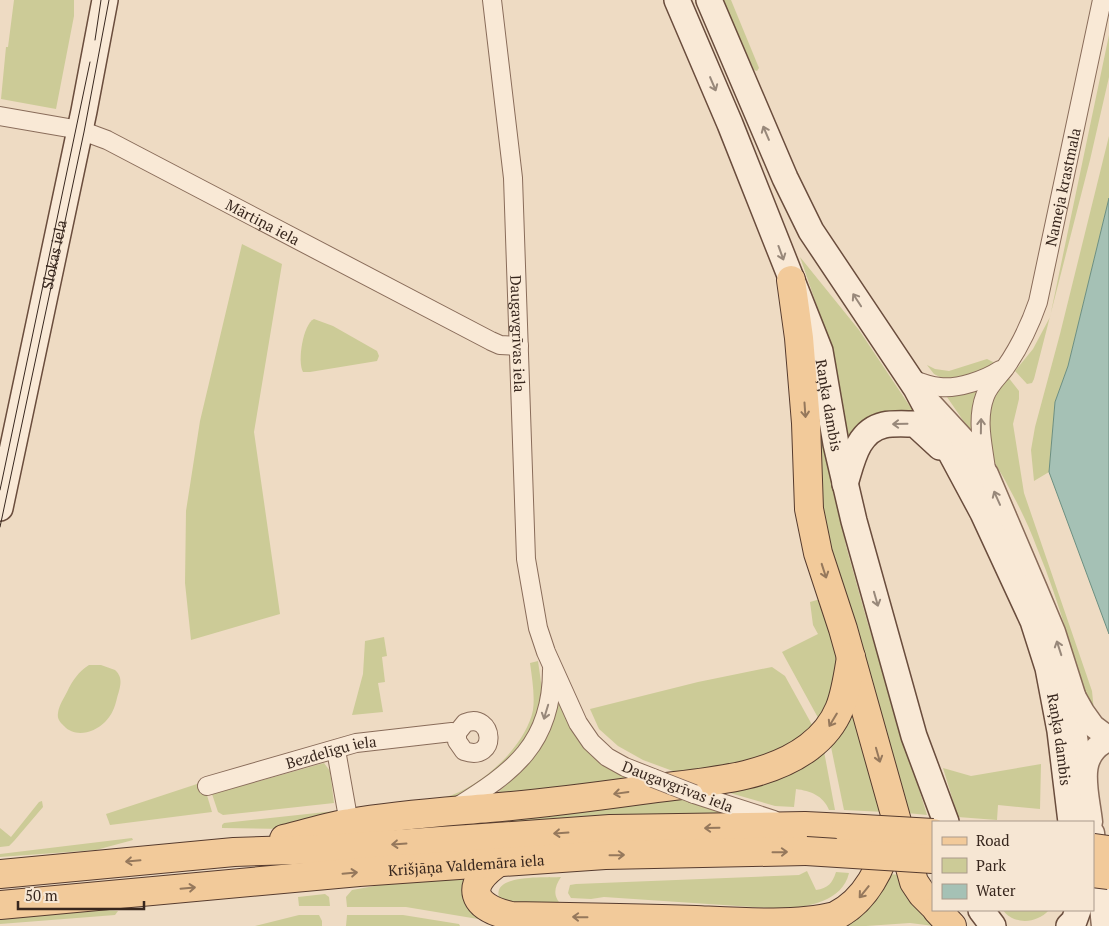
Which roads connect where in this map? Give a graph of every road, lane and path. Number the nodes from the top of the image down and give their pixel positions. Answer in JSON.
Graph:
{"nodes":[{"id":1,"x":105,"y":0,"type":"edge"},
{"id":2,"x":492,"y":0,"type":"edge"},
{"id":3,"x":678,"y":0,"type":"edge"},
{"id":4,"x":709,"y":0,"type":"edge"},
{"id":5,"x":1102,"y":0,"type":"edge"},
{"id":6,"x":0,"y":116,"type":"edge"},
{"id":7,"x":80,"y":130,"type":"junction"},
{"id":8,"x":791,"y":280,"type":"junction"},
{"id":9,"x":518,"y":346,"type":"junction"},
{"id":10,"x":1005,"y":367,"type":"junction"},
{"id":11,"x":912,"y":383,"type":"junction"},
{"id":12,"x":953,"y":459,"type":"junction"},
{"id":13,"x":987,"y":474,"type":"junction"},
{"id":14,"x":845,"y":485,"type":"junction"},
{"id":15,"x":0,"y":508,"type":"edge"},
{"id":16,"x":851,"y":657,"type":"junction"},
{"id":17,"x":552,"y":664,"type":"junction"},
{"id":18,"x":1074,"y":695,"type":"junction"},
{"id":19,"x":457,"y":733,"type":"dead end"},
{"id":20,"x":1109,"y":739,"type":"edge"},
{"id":21,"x":336,"y":750,"type":"junction"},
{"id":22,"x":1086,"y":777,"type":"junction"},
{"id":23,"x":207,"y":786,"type":"dead end"},
{"id":24,"x":450,"y":810,"type":"junction"},
{"id":25,"x":895,"y":815,"type":"junction"},
{"id":26,"x":946,"y":821,"type":"edge"},
{"id":27,"x":1071,"y":821,"type":"edge"},
{"id":28,"x":1092,"y":821,"type":"edge"},
{"id":29,"x":349,"y":823,"type":"junction"},
{"id":30,"x":932,"y":833,"type":"edge"},
{"id":31,"x":802,"y":835,"type":"junction"},
{"id":32,"x":1094,"y":842,"type":"edge"},
{"id":33,"x":1094,"y":848,"type":"edge"},
{"id":34,"x":1109,"y":850,"type":"edge"},
{"id":35,"x":234,"y":852,"type":"junction"},
{"id":36,"x":932,"y":859,"type":"edge"},
{"id":37,"x":499,"y":862,"type":"junction"},
{"id":38,"x":1094,"y":873,"type":"edge"},
{"id":39,"x":0,"y":874,"type":"edge"},
{"id":40,"x":1109,"y":875,"type":"edge"},
{"id":41,"x":0,"y":905,"type":"edge"},
{"id":42,"x":932,"y":905,"type":"edge"},
{"id":43,"x":938,"y":911,"type":"edge"},
{"id":44,"x":980,"y":911,"type":"edge"},
{"id":45,"x":981,"y":911,"type":"edge"},
{"id":46,"x":1078,"y":911,"type":"edge"},
{"id":47,"x":1082,"y":911,"type":"edge"},
{"id":48,"x":500,"y":920,"type":"edge"},
{"id":49,"x":698,"y":923,"type":"edge"},
{"id":50,"x":952,"y":926,"type":"edge"},
{"id":51,"x":988,"y":926,"type":"edge"},
{"id":52,"x":993,"y":926,"type":"edge"},
{"id":53,"x":1069,"y":926,"type":"edge"},
{"id":54,"x":1083,"y":926,"type":"edge"},
{"id":55,"x":1103,"y":926,"type":"edge"}],
"edges":[{"from":1,"to":7,"type":"main road","name":"Slokas iela"},
{"from":2,"to":9,"type":"street","name":"Daugavgrīvas iela"},
{"from":3,"to":8,"type":"main road","name":"Raņķa dambis","one_way":true},
{"from":11,"to":4,"type":"main road","name":"Raņķa dambis","one_way":true},
{"from":5,"to":10,"type":"street","name":"Nameja krastmala"},
{"from":6,"to":7,"type":"street","name":"Mārtiņa iela"},
{"from":7,"to":9,"type":"street","name":"Mārtiņa iela"},
{"from":7,"to":15,"type":"main road","name":"Slokas iela"},
{"from":8,"to":14,"type":"main road","name":"Raņķa dambis"},
{"from":8,"to":16,"type":"main road","one_way":true},
{"from":9,"to":17,"type":"street","name":"Daugavgrīvas iela"},
{"from":10,"to":11,"type":"street"},
{"from":13,"to":10,"type":"street","name":"Nameja krastmala","one_way":true},
{"from":11,"to":12,"type":"main road","name":"Raņķa dambis"},
{"from":11,"to":13,"type":"street","name":"Raņķa dambis"},
{"from":12,"to":14,"type":"main road","one_way":true},
{"from":12,"to":27,"type":"main road","name":"Raņķa dambis"},
{"from":18,"to":13,"type":"street","name":"Raņķa dambis","one_way":true},
{"from":14,"to":26,"type":"main road","name":"Raņķa dambis","one_way":true},
{"from":16,"to":24,"type":"main road","one_way":true},
{"from":16,"to":25,"type":"main road","one_way":true},
{"from":17,"to":24,"type":"street","name":"Daugavgrīvas iela","one_way":true},
{"from":17,"to":31,"type":"street","name":"Daugavgrīvas iela","bridge":true},
{"from":18,"to":20,"type":"street"},
{"from":18,"to":22,"type":"street","name":"Raņķa dambis"},
{"from":19,"to":21,"type":"street","name":"Bezdelīgu iela"},
{"from":20,"to":22,"type":"street"},
{"from":21,"to":23,"type":"street","name":"Bezdelīgu iela"},
{"from":21,"to":29,"type":"street"},
{"from":22,"to":28,"type":"street"},
{"from":24,"to":29,"type":"main road"},
{"from":25,"to":42,"type":"main road"},
{"from":25,"to":49,"type":"main road","one_way":true},
{"from":29,"to":35,"type":"main road"},
{"from":30,"to":31,"type":"main road","name":"Krišjāņa Valdemāra iela","bridge":true},
{"from":31,"to":35,"type":"main road","name":"Krišjāņa Valdemāra iela","one_way":true},
{"from":31,"to":36,"type":"main road","name":"Krišjāņa Valdemāra iela","bridge":true},
{"from":37,"to":31,"type":"main road","name":"Krišjāņa Valdemāra iela","one_way":true},
{"from":32,"to":55,"type":"street"},
{"from":33,"to":34,"type":"main road","bridge":true},
{"from":35,"to":39,"type":"main road","name":"Krišjāņa Valdemāra iela","one_way":true},
{"from":41,"to":37,"type":"main road","name":"Krišjāņa Valdemāra iela","one_way":true},
{"from":37,"to":48,"type":"main road"},
{"from":38,"to":40,"type":"main road","bridge":true},
{"from":43,"to":50,"type":"main road"},
{"from":44,"to":51,"type":"main road"},
{"from":45,"to":52,"type":"main road"},
{"from":46,"to":53,"type":"main road"},
{"from":47,"to":54,"type":"main road"},
{"from":49,"to":48,"type":"main road","one_way":true}]}
